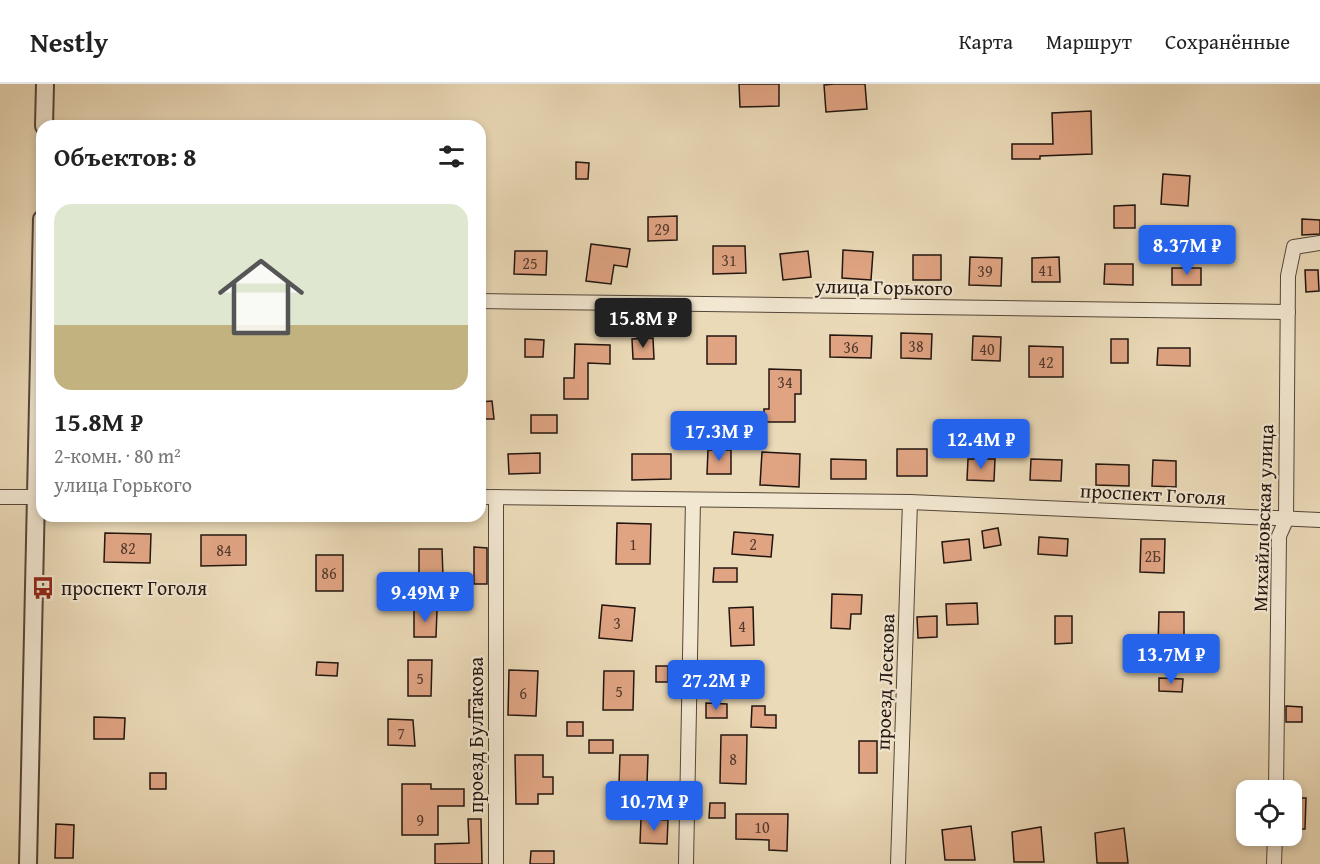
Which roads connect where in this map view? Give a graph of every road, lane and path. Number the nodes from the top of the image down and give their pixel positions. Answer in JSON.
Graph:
{"nodes":[{"id":1,"x":45,"y":84,"type":"edge"},
{"id":2,"x":44,"y":120,"type":"edge"},
{"id":3,"x":1320,"y":243,"type":"edge"},
{"id":4,"x":486,"y":301,"type":"edge"},
{"id":5,"x":1288,"y":312,"type":"junction"},
{"id":6,"x":0,"y":497,"type":"edge"},
{"id":7,"x":36,"y":497,"type":"edge"},
{"id":8,"x":486,"y":497,"type":"edge"},
{"id":9,"x":496,"y":497,"type":"junction"},
{"id":10,"x":693,"y":500,"type":"junction"},
{"id":11,"x":910,"y":502,"type":"junction"},
{"id":12,"x":1286,"y":520,"type":"junction"},
{"id":13,"x":1320,"y":520,"type":"edge"},
{"id":14,"x":38,"y":522,"type":"edge"},
{"id":15,"x":1276,"y":780,"type":"edge"},
{"id":16,"x":1275,"y":846,"type":"edge"},
{"id":17,"x":28,"y":864,"type":"edge"},
{"id":18,"x":496,"y":864,"type":"edge"},
{"id":19,"x":686,"y":864,"type":"edge"},
{"id":20,"x":898,"y":864,"type":"edge"},
{"id":21,"x":1275,"y":864,"type":"edge"}],
"edges":[{"from":1,"to":2,"type":"street"},
{"from":3,"to":5,"type":"street","name":"Михайловская улица"},
{"from":4,"to":5,"type":"street","name":"улица Горького"},
{"from":5,"to":12,"type":"street","name":"Михайловская улица"},
{"from":6,"to":7,"type":"street"},
{"from":8,"to":9,"type":"street","name":"проспект Гоголя"},
{"from":9,"to":10,"type":"street","name":"проспект Гоголя"},
{"from":9,"to":18,"type":"street","name":"проезд Булгакова"},
{"from":10,"to":11,"type":"street","name":"проспект Гоголя"},
{"from":10,"to":19,"type":"street"},
{"from":11,"to":12,"type":"street","name":"проспект Гоголя"},
{"from":11,"to":20,"type":"street","name":"проезд Лескова"},
{"from":12,"to":13,"type":"street","name":"проспект Гоголя"},
{"from":12,"to":15,"type":"street","name":"Михайловская улица"},
{"from":14,"to":17,"type":"street"},
{"from":16,"to":21,"type":"street"}]}
